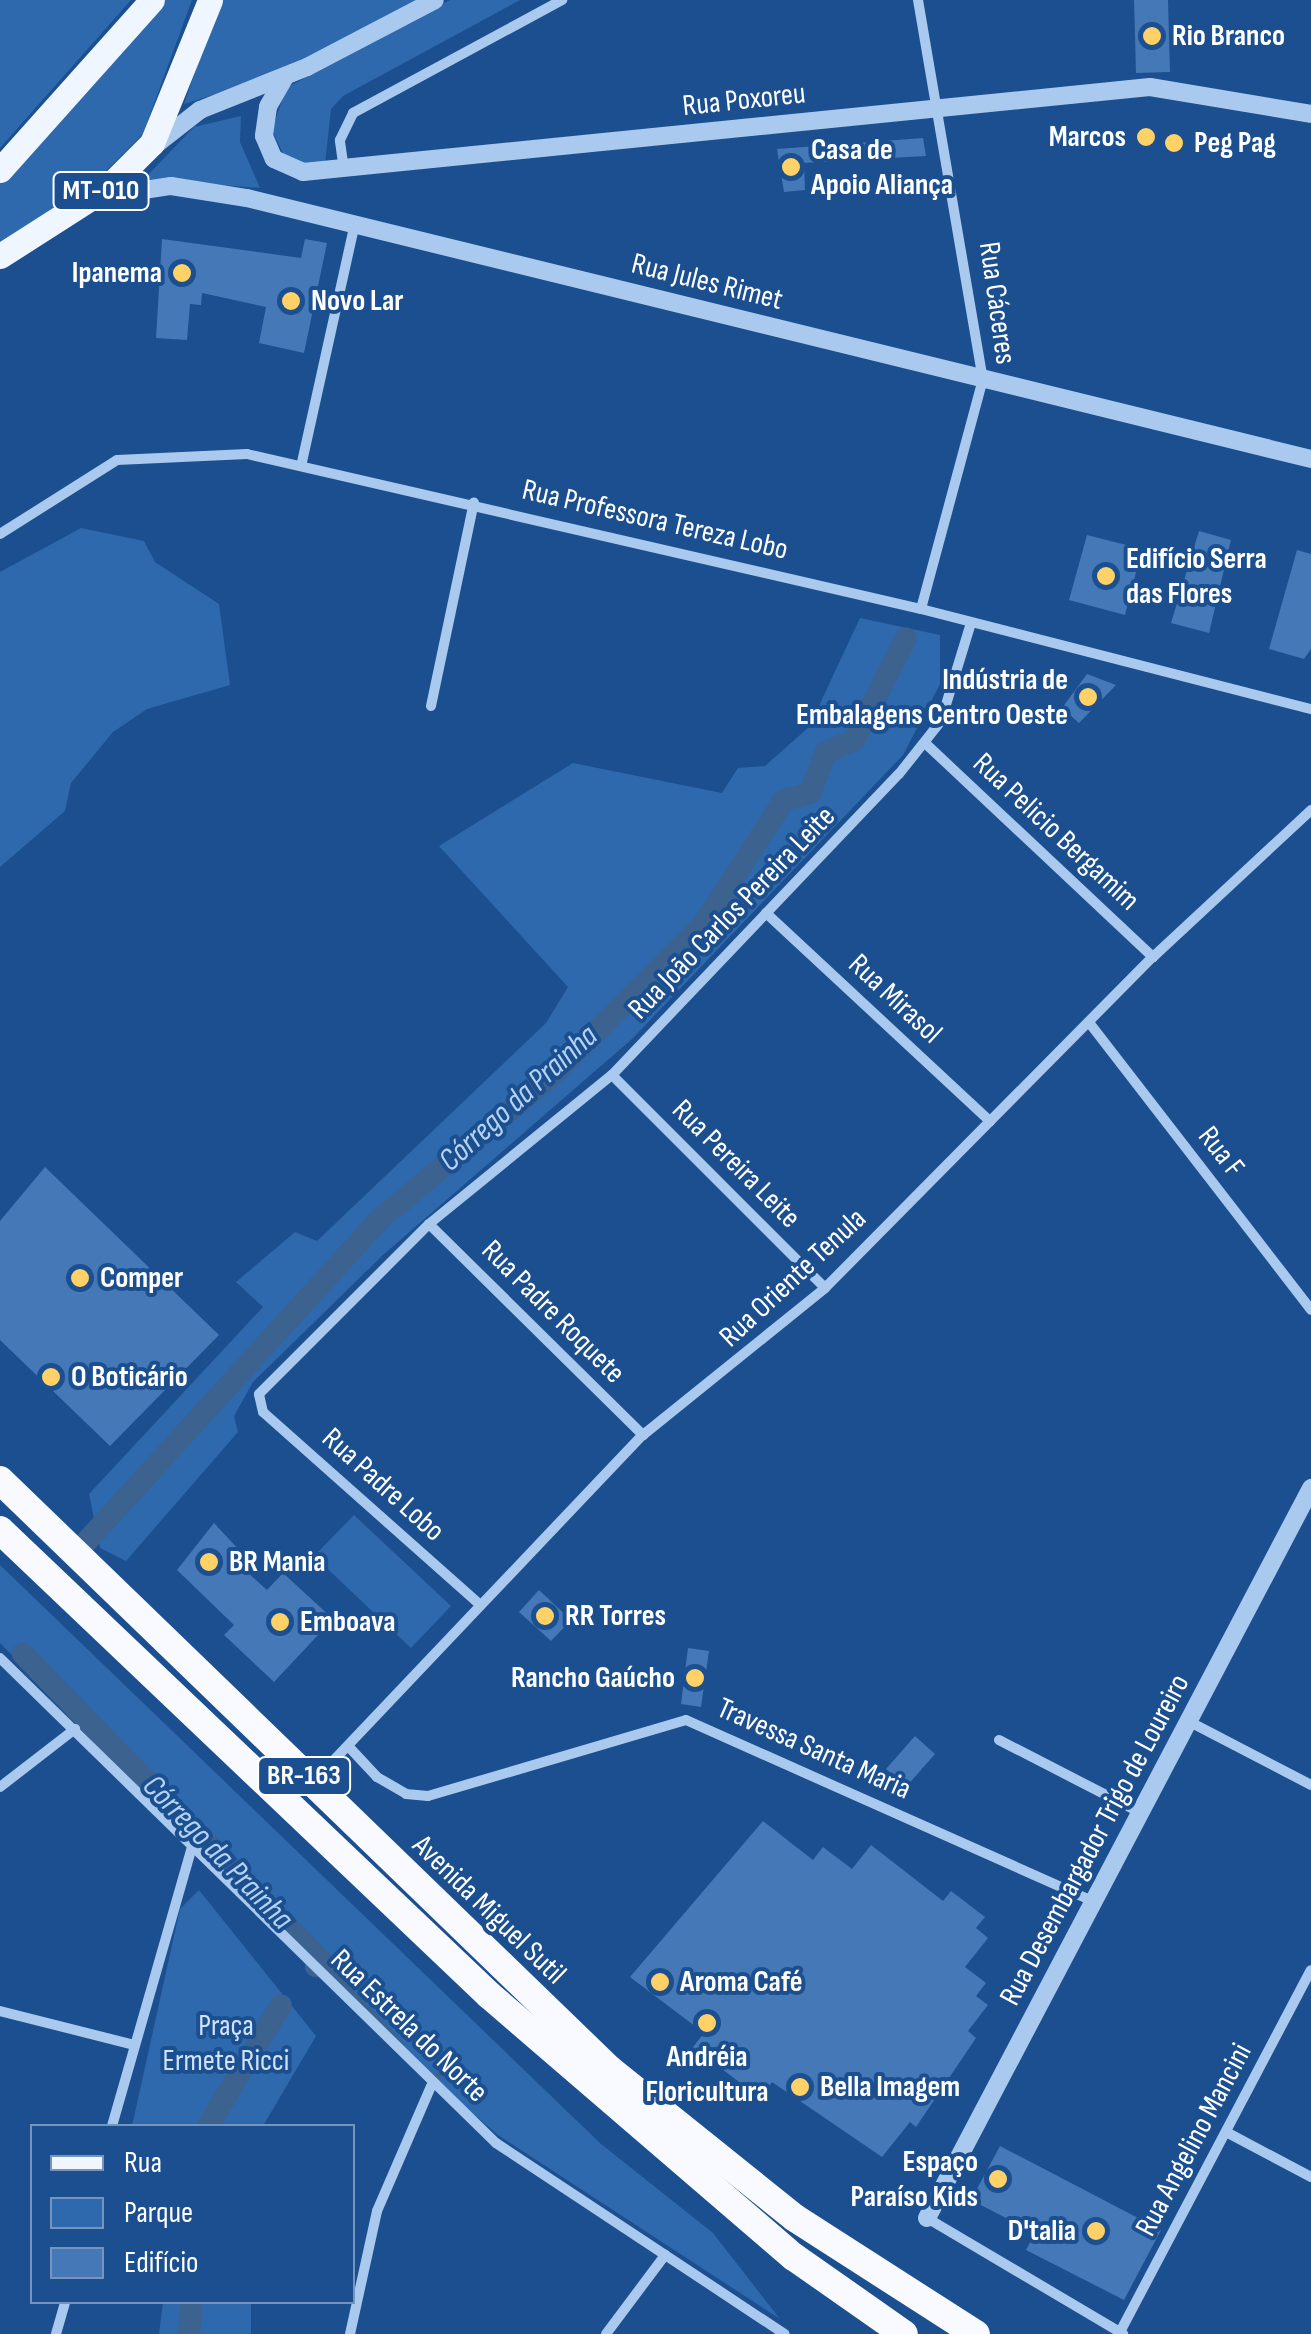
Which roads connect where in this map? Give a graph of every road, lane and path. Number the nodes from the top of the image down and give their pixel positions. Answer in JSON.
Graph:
{"nodes":[{"id":1,"x":152,"y":0,"type":"edge"},
{"id":2,"x":210,"y":0,"type":"edge"},
{"id":3,"x":435,"y":0,"type":"edge"},
{"id":4,"x":562,"y":0,"type":"edge"},
{"id":5,"x":918,"y":0,"type":"edge"},
{"id":6,"x":285,"y":77,"type":"junction"},
{"id":7,"x":942,"y":107,"type":"junction"},
{"id":8,"x":1311,"y":114,"type":"edge"},
{"id":9,"x":141,"y":157,"type":"junction"},
{"id":10,"x":0,"y":170,"type":"edge"},
{"id":11,"x":344,"y":170,"type":"junction"},
{"id":12,"x":88,"y":200,"type":"junction"},
{"id":13,"x":355,"y":223,"type":"junction"},
{"id":14,"x":0,"y":256,"type":"edge"},
{"id":15,"x":984,"y":379,"type":"junction"},
{"id":16,"x":1311,"y":459,"type":"edge"},
{"id":17,"x":302,"y":462,"type":"junction"},
{"id":18,"x":474,"y":502,"type":"junction"},
{"id":19,"x":0,"y":534,"type":"edge"},
{"id":20,"x":921,"y":609,"type":"junction"},
{"id":21,"x":971,"y":623,"type":"junction"},
{"id":22,"x":430,"y":706,"type":"dead end"},
{"id":23,"x":1311,"y":709,"type":"edge"},
{"id":24,"x":925,"y":743,"type":"junction"},
{"id":25,"x":1311,"y":810,"type":"edge"},
{"id":26,"x":766,"y":912,"type":"junction"},
{"id":27,"x":1153,"y":957,"type":"junction"},
{"id":28,"x":1090,"y":1025,"type":"junction"},
{"id":29,"x":612,"y":1075,"type":"junction"},
{"id":30,"x":990,"y":1121,"type":"junction"},
{"id":31,"x":429,"y":1224,"type":"junction"},
{"id":32,"x":825,"y":1288,"type":"junction"},
{"id":33,"x":1311,"y":1310,"type":"edge"},
{"id":34,"x":258,"y":1402,"type":"joint"},
{"id":35,"x":643,"y":1435,"type":"junction"},
{"id":36,"x":0,"y":1480,"type":"edge"},
{"id":37,"x":1311,"y":1488,"type":"edge"},
{"id":38,"x":0,"y":1530,"type":"edge"},
{"id":39,"x":477,"y":1602,"type":"junction"},
{"id":40,"x":0,"y":1658,"type":"edge"},
{"id":41,"x":1190,"y":1722,"type":"junction"},
{"id":42,"x":75,"y":1729,"type":"junction"},
{"id":43,"x":999,"y":1740,"type":"dead end"},
{"id":44,"x":349,"y":1747,"type":"junction"},
{"id":45,"x":311,"y":1783,"type":"junction"},
{"id":46,"x":1311,"y":1786,"type":"edge"},
{"id":47,"x":0,"y":1787,"type":"edge"},
{"id":48,"x":1139,"y":1812,"type":"junction"},
{"id":49,"x":192,"y":1847,"type":"junction"},
{"id":50,"x":1092,"y":1902,"type":"junction"},
{"id":51,"x":1311,"y":1970,"type":"edge"},
{"id":52,"x":0,"y":2011,"type":"edge"},
{"id":53,"x":134,"y":2044,"type":"junction"},
{"id":54,"x":430,"y":2086,"type":"junction"},
{"id":55,"x":113,"y":2124,"type":"edge"},
{"id":56,"x":1228,"y":2132,"type":"junction"},
{"id":57,"x":1311,"y":2177,"type":"edge"},
{"id":58,"x":927,"y":2218,"type":"joint"},
{"id":59,"x":665,"y":2255,"type":"junction"},
{"id":60,"x":64,"y":2304,"type":"edge"},
{"id":61,"x":1122,"y":2333,"type":"edge"},
{"id":62,"x":56,"y":2334,"type":"edge"},
{"id":63,"x":350,"y":2334,"type":"edge"},
{"id":64,"x":606,"y":2334,"type":"edge"},
{"id":65,"x":785,"y":2334,"type":"edge"},
{"id":66,"x":904,"y":2334,"type":"edge"},
{"id":67,"x":975,"y":2334,"type":"edge"}],
"edges":[{"from":1,"to":10,"type":"main road","number":"MT-010"},
{"from":2,"to":9,"type":"main road","number":"MT-010"},
{"from":3,"to":6,"type":"street"},
{"from":4,"to":11,"type":"street"},
{"from":5,"to":7,"type":"street","name":"Rua Cáceres"},
{"from":6,"to":9,"type":"street"},
{"from":6,"to":11,"type":"street","name":"Rua Poxoreu"},
{"from":7,"to":8,"type":"street","name":"Rua Poxoreu"},
{"from":7,"to":11,"type":"street","name":"Rua Poxoreu"},
{"from":7,"to":15,"type":"street","name":"Rua Cáceres"},
{"from":9,"to":12,"type":"main road","number":"MT-010"},
{"from":12,"to":13,"type":"street","name":"Rua Jules Rimet"},
{"from":12,"to":14,"type":"main road","number":"MT-010"},
{"from":13,"to":15,"type":"street","name":"Rua Jules Rimet"},
{"from":13,"to":17,"type":"street"},
{"from":15,"to":16,"type":"street","name":"Rua Jules Rimet"},
{"from":15,"to":20,"type":"street","name":"Rua Cáceres"},
{"from":17,"to":18,"type":"street","name":"Rua Professora Tereza Lobo"},
{"from":17,"to":19,"type":"street","name":"Rua Professora Tereza Lobo"},
{"from":18,"to":20,"type":"street","name":"Rua Professora Tereza Lobo"},
{"from":18,"to":22,"type":"street"},
{"from":20,"to":21,"type":"street","name":"Rua Professora Tereza Lobo"},
{"from":21,"to":23,"type":"street","name":"Rua Professora Tereza Lobo"},
{"from":21,"to":24,"type":"street","name":"Rua João Carlos Pereira Leite"},
{"from":24,"to":26,"type":"street","name":"Rua João Carlos Pereira Leite"},
{"from":24,"to":27,"type":"street","name":"Rua Pelicio Bergamim"},
{"from":25,"to":27,"type":"street","name":"Rua Oriente Tenula"},
{"from":26,"to":29,"type":"street","name":"Rua João Carlos Pereira Leite"},
{"from":26,"to":30,"type":"street","name":"Rua Mirasol"},
{"from":27,"to":28,"type":"street","name":"Rua Oriente Tenula"},
{"from":28,"to":30,"type":"street","name":"Rua Oriente Tenula"},
{"from":28,"to":33,"type":"street","name":"Rua F"},
{"from":29,"to":31,"type":"street","name":"Rua João Carlos Pereira Leite"},
{"from":29,"to":32,"type":"street","name":"Rua Pereira Leite"},
{"from":30,"to":32,"type":"street","name":"Rua Oriente Tenula"},
{"from":31,"to":34,"type":"street","name":"Rua João Carlos Pereira Leite"},
{"from":31,"to":35,"type":"street","name":"Rua Padre Roquete"},
{"from":32,"to":35,"type":"street","name":"Rua Oriente Tenula"},
{"from":34,"to":39,"type":"street","name":"Rua Padre Lobo"},
{"from":35,"to":39,"type":"street","name":"Rua Oriente Tenula"},
{"from":36,"to":45,"type":"highway","name":"Avenida Miguel Sutil","number":"BR-163"},
{"from":37,"to":41,"type":"street","name":"Rua Desembargador Trigo de Loureiro"},
{"from":38,"to":66,"type":"highway","name":"Avenida Miguel Sutil","number":"BR-163"},
{"from":39,"to":44,"type":"street","name":"Rua Oriente Tenula"},
{"from":40,"to":42,"type":"street","name":"Rua Estrela do Norte"},
{"from":41,"to":46,"type":"street"},
{"from":41,"to":48,"type":"street","name":"Rua Desembargador Trigo de Loureiro"},
{"from":42,"to":47,"type":"street"},
{"from":42,"to":49,"type":"street","name":"Rua Estrela do Norte"},
{"from":43,"to":48,"type":"street"},
{"from":44,"to":45,"type":"street","name":"Rua Oriente Tenula"},
{"from":44,"to":50,"type":"street","name":"Travessa Santa Maria"},
{"from":45,"to":67,"type":"highway","name":"Avenida Miguel Sutil","number":"BR-163"},
{"from":48,"to":50,"type":"street","name":"Rua Desembargador Trigo de Loureiro"},
{"from":49,"to":53,"type":"street"},
{"from":49,"to":54,"type":"street","name":"Rua Estrela do Norte"},
{"from":50,"to":58,"type":"street","name":"Rua Desembargador Trigo de Loureiro"},
{"from":51,"to":56,"type":"street","name":"Rua Angelino Mancini"},
{"from":52,"to":53,"type":"street"},
{"from":53,"to":55,"type":"street"},
{"from":54,"to":59,"type":"street","name":"Rua Estrela do Norte"},
{"from":54,"to":63,"type":"street"},
{"from":56,"to":57,"type":"street"},
{"from":56,"to":61,"type":"street","name":"Rua Angelino Mancini"},
{"from":58,"to":61,"type":"street"},
{"from":59,"to":64,"type":"street"},
{"from":59,"to":65,"type":"street","name":"Rua Estrela do Norte"},
{"from":60,"to":62,"type":"street"}]}
